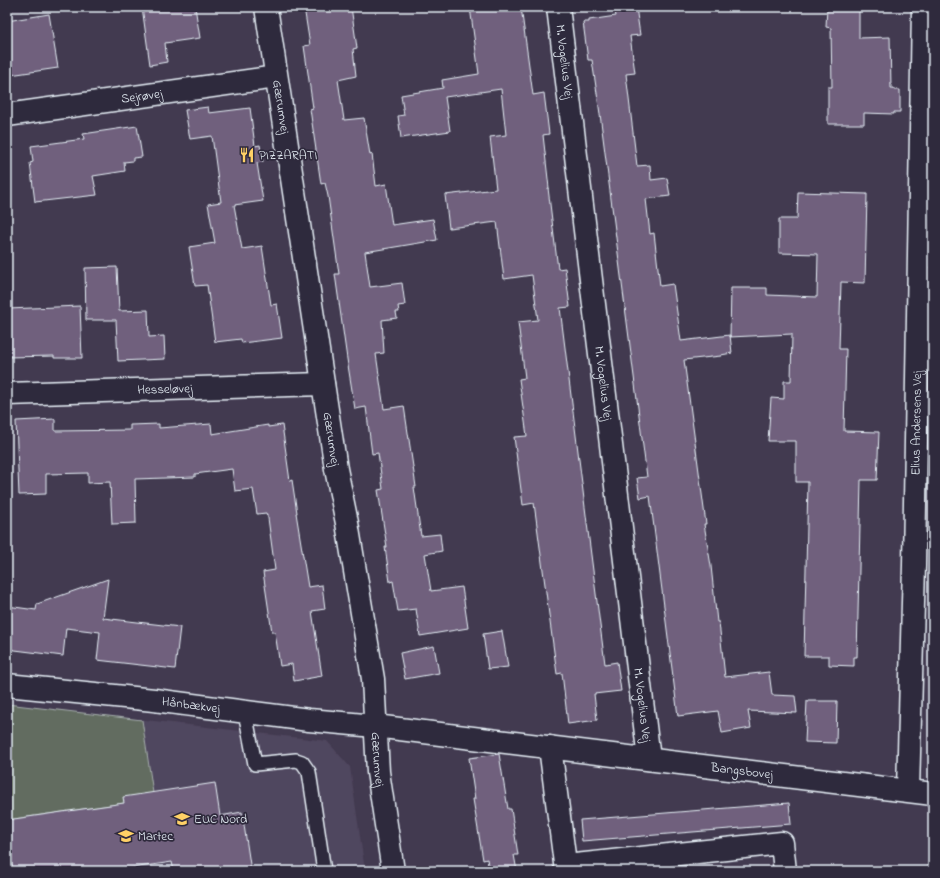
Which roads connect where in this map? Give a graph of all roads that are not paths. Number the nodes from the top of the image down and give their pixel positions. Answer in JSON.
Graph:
{"nodes":[{"id":1,"x":266,"y":7,"type":"edge"},
{"id":2,"x":558,"y":7,"type":"edge"},
{"id":3,"x":923,"y":7,"type":"edge"},
{"id":4,"x":276,"y":76,"type":"junction"},
{"id":5,"x":7,"y":115,"type":"edge"},
{"id":6,"x":323,"y":384,"type":"junction"},
{"id":7,"x":7,"y":394,"type":"edge"},
{"id":8,"x":7,"y":685,"type":"edge"},
{"id":9,"x":245,"y":712,"type":"junction"},
{"id":10,"x":375,"y":726,"type":"junction"},
{"id":11,"x":550,"y":747,"type":"junction"},
{"id":12,"x":649,"y":759,"type":"junction"},
{"id":13,"x":908,"y":790,"type":"junction"},
{"id":14,"x":933,"y":794,"type":"edge"},
{"id":15,"x":566,"y":869,"type":"edge"},
{"id":16,"x":324,"y":871,"type":"edge"},
{"id":17,"x":393,"y":871,"type":"edge"},
{"id":18,"x":785,"y":871,"type":"edge"}],
"edges":[{"from":1,"to":4,"type":"street","name":"Gærumvej"},
{"from":2,"to":12,"type":"street","name":"M. Vogelius Vej"},
{"from":3,"to":13,"type":"street","name":"Elius Andersens Vej"},
{"from":4,"to":5,"type":"street","name":"Sejrøvej"},
{"from":4,"to":6,"type":"street","name":"Gærumvej"},
{"from":6,"to":7,"type":"street","name":"Hesseløvej"},
{"from":6,"to":10,"type":"street","name":"Gærumvej"},
{"from":8,"to":9,"type":"street","name":"Hånbækvej"},
{"from":9,"to":10,"type":"street","name":"Hånbækvej"},
{"from":9,"to":16,"type":"lane"},
{"from":10,"to":11,"type":"street","name":"Bangsbovej"},
{"from":10,"to":17,"type":"street","name":"Gærumvej"},
{"from":11,"to":12,"type":"street","name":"Bangsbovej"},
{"from":11,"to":15,"type":"street"},
{"from":12,"to":13,"type":"street","name":"Bangsbovej"},
{"from":13,"to":14,"type":"street","name":"Bangsbovej"},
{"from":15,"to":18,"type":"street"}]}
